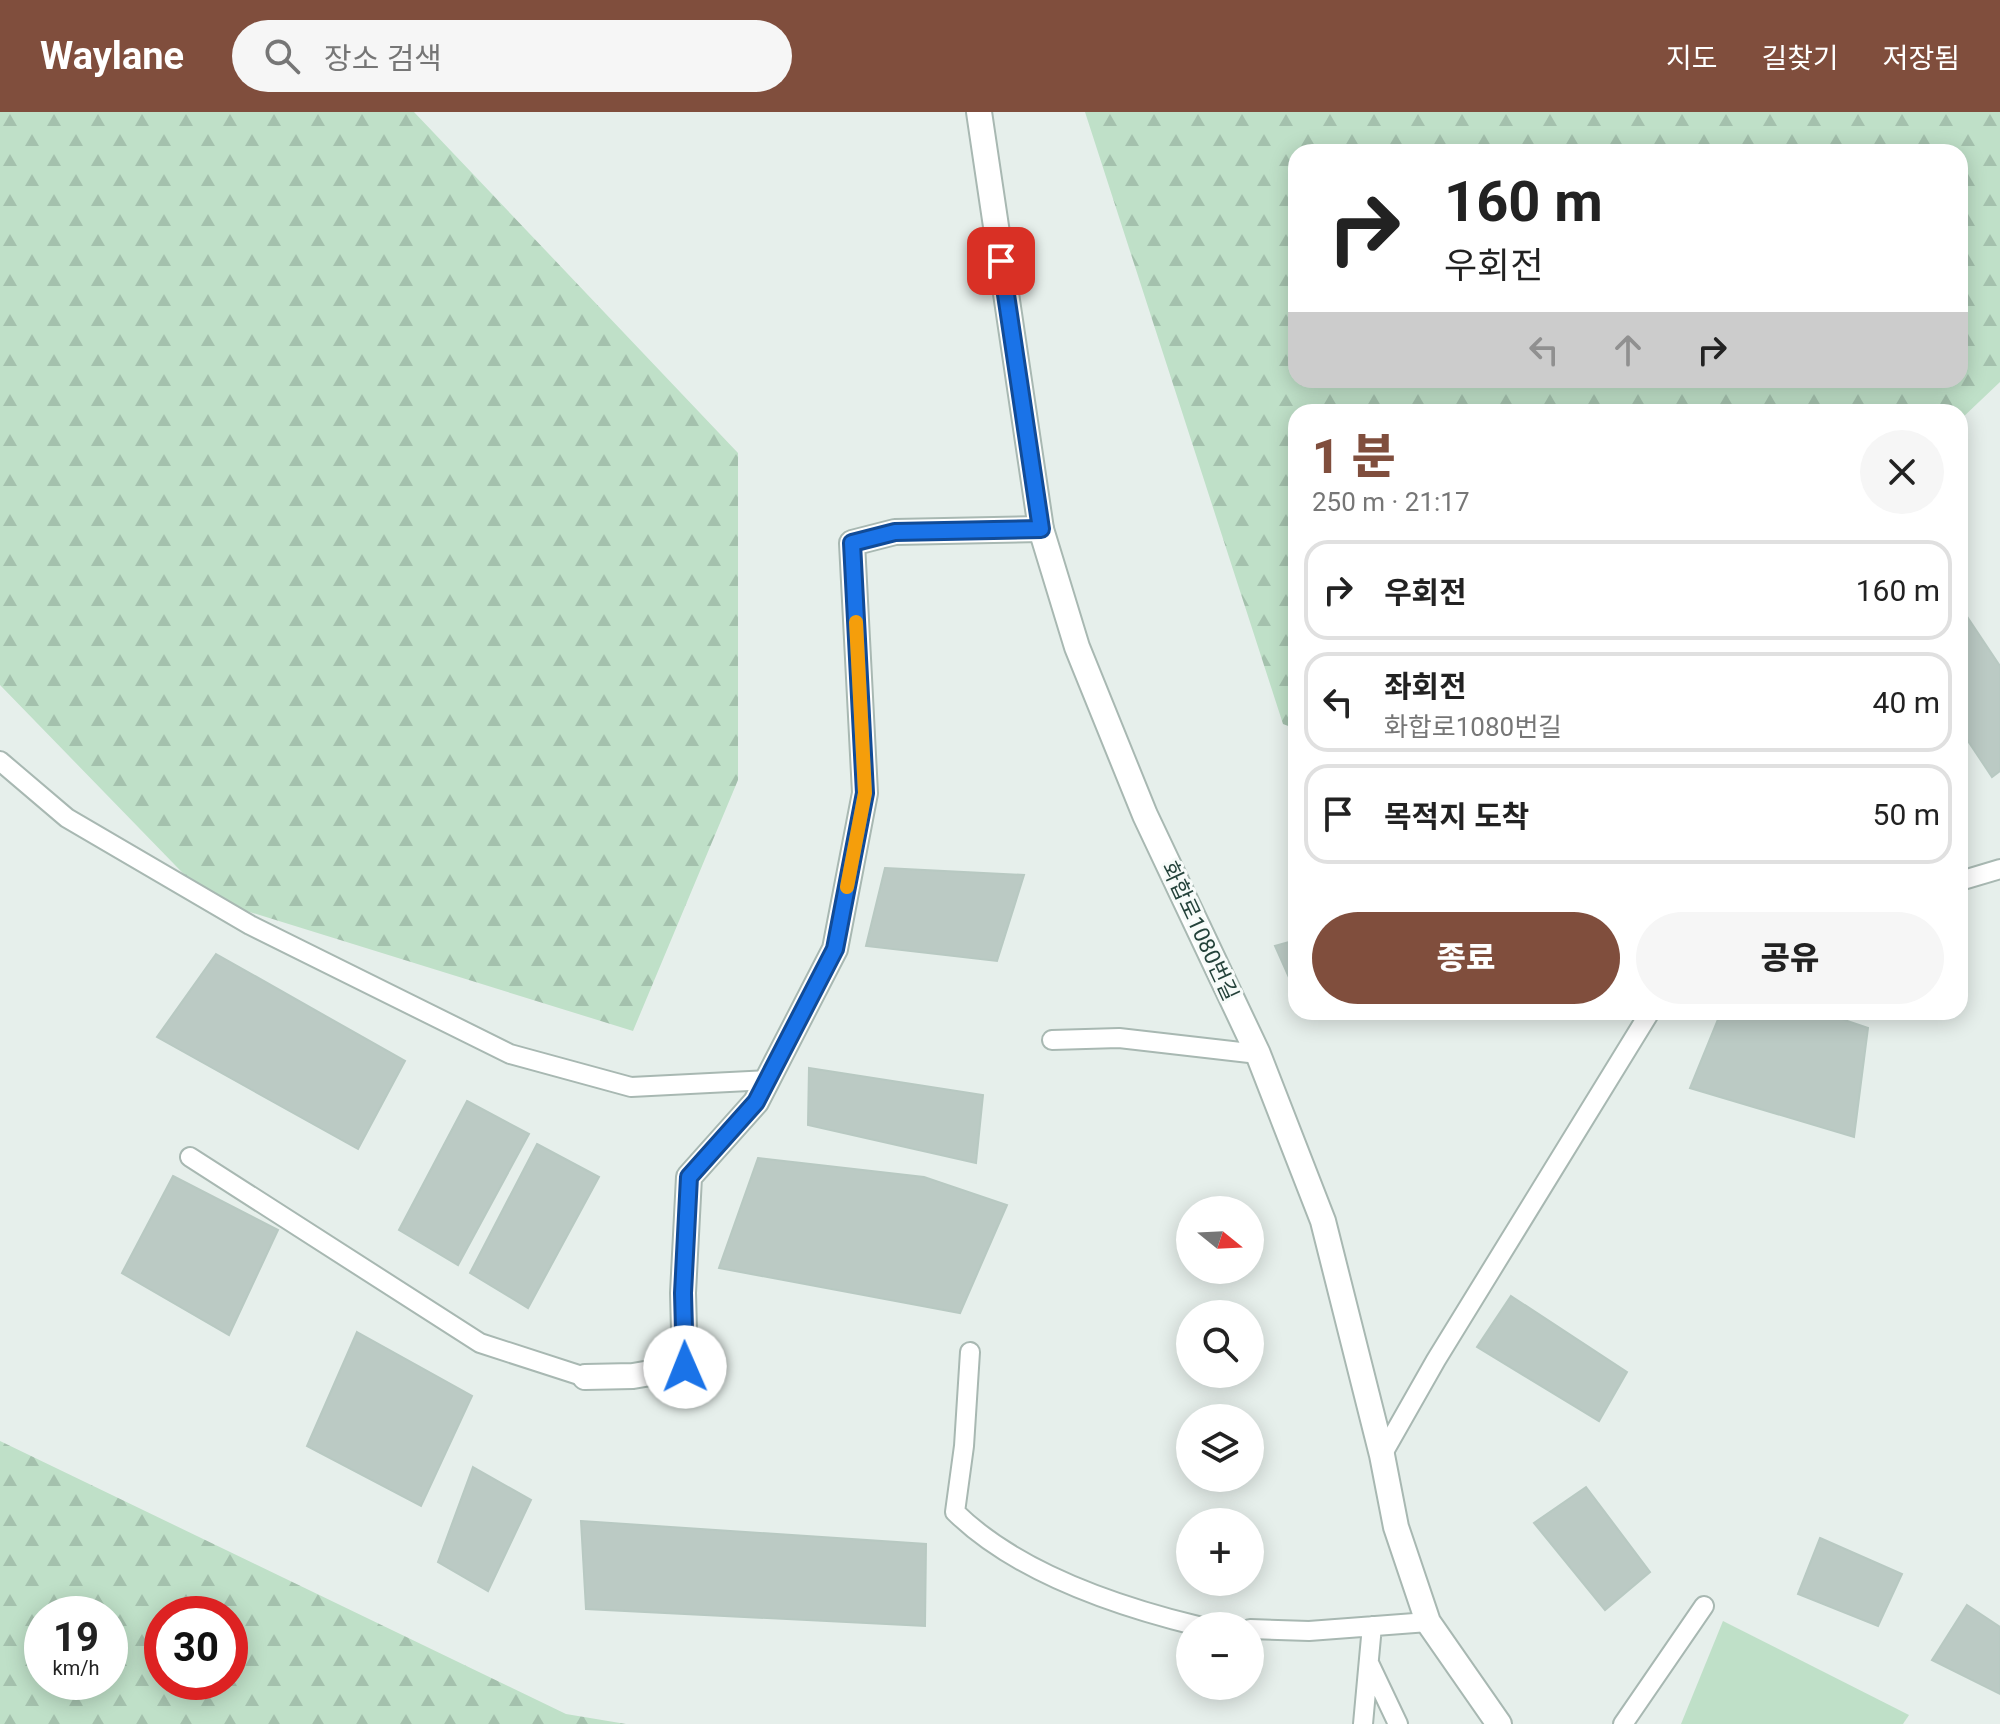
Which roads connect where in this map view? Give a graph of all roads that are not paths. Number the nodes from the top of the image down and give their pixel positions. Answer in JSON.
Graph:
{"nodes":[{"id":1,"x":979,"y":112,"type":"edge"},
{"id":2,"x":1041,"y":529,"type":"junction"},
{"id":3,"x":0,"y":761,"type":"edge"},
{"id":4,"x":2000,"y":869,"type":"edge"},
{"id":5,"x":1968,"y":879,"type":"edge"},
{"id":6,"x":1645,"y":1020,"type":"edge"},
{"id":7,"x":1052,"y":1040,"type":"dead end"},
{"id":8,"x":1258,"y":1054,"type":"junction"},
{"id":9,"x":767,"y":1080,"type":"junction"},
{"id":10,"x":190,"y":1157,"type":"dead end"},
{"id":11,"x":970,"y":1352,"type":"dead end"},
{"id":12,"x":585,"y":1377,"type":"joint"},
{"id":13,"x":1382,"y":1455,"type":"junction"},
{"id":14,"x":1704,"y":1606,"type":"dead end"},
{"id":15,"x":1176,"y":1621,"type":"edge"},
{"id":16,"x":1428,"y":1622,"type":"junction"},
{"id":17,"x":1372,"y":1626,"type":"junction"},
{"id":18,"x":1264,"y":1629,"type":"edge"},
{"id":19,"x":1369,"y":1663,"type":"junction"},
{"id":20,"x":1363,"y":1724,"type":"edge"},
{"id":21,"x":1398,"y":1724,"type":"edge"},
{"id":22,"x":1499,"y":1724,"type":"edge"},
{"id":23,"x":1623,"y":1724,"type":"edge"}],
"edges":[{"from":1,"to":2,"type":"street","name":"화합로1080번길"},
{"from":2,"to":8,"type":"street","name":"화합로1080번길"},
{"from":2,"to":9,"type":"street"},
{"from":3,"to":9,"type":"lane"},
{"from":4,"to":5,"type":"lane"},
{"from":6,"to":13,"type":"lane"},
{"from":7,"to":8,"type":"lane"},
{"from":8,"to":13,"type":"street","name":"화합로1080번길"},
{"from":9,"to":12,"type":"street"},
{"from":10,"to":12,"type":"lane"},
{"from":11,"to":15,"type":"lane"},
{"from":13,"to":16,"type":"street","name":"화합로1080번길"},
{"from":14,"to":23,"type":"lane"},
{"from":16,"to":17,"type":"lane"},
{"from":16,"to":22,"type":"street","name":"화합로1080번길"},
{"from":17,"to":18,"type":"lane"},
{"from":17,"to":19,"type":"lane"},
{"from":19,"to":20,"type":"lane"},
{"from":19,"to":21,"type":"lane"}]}
